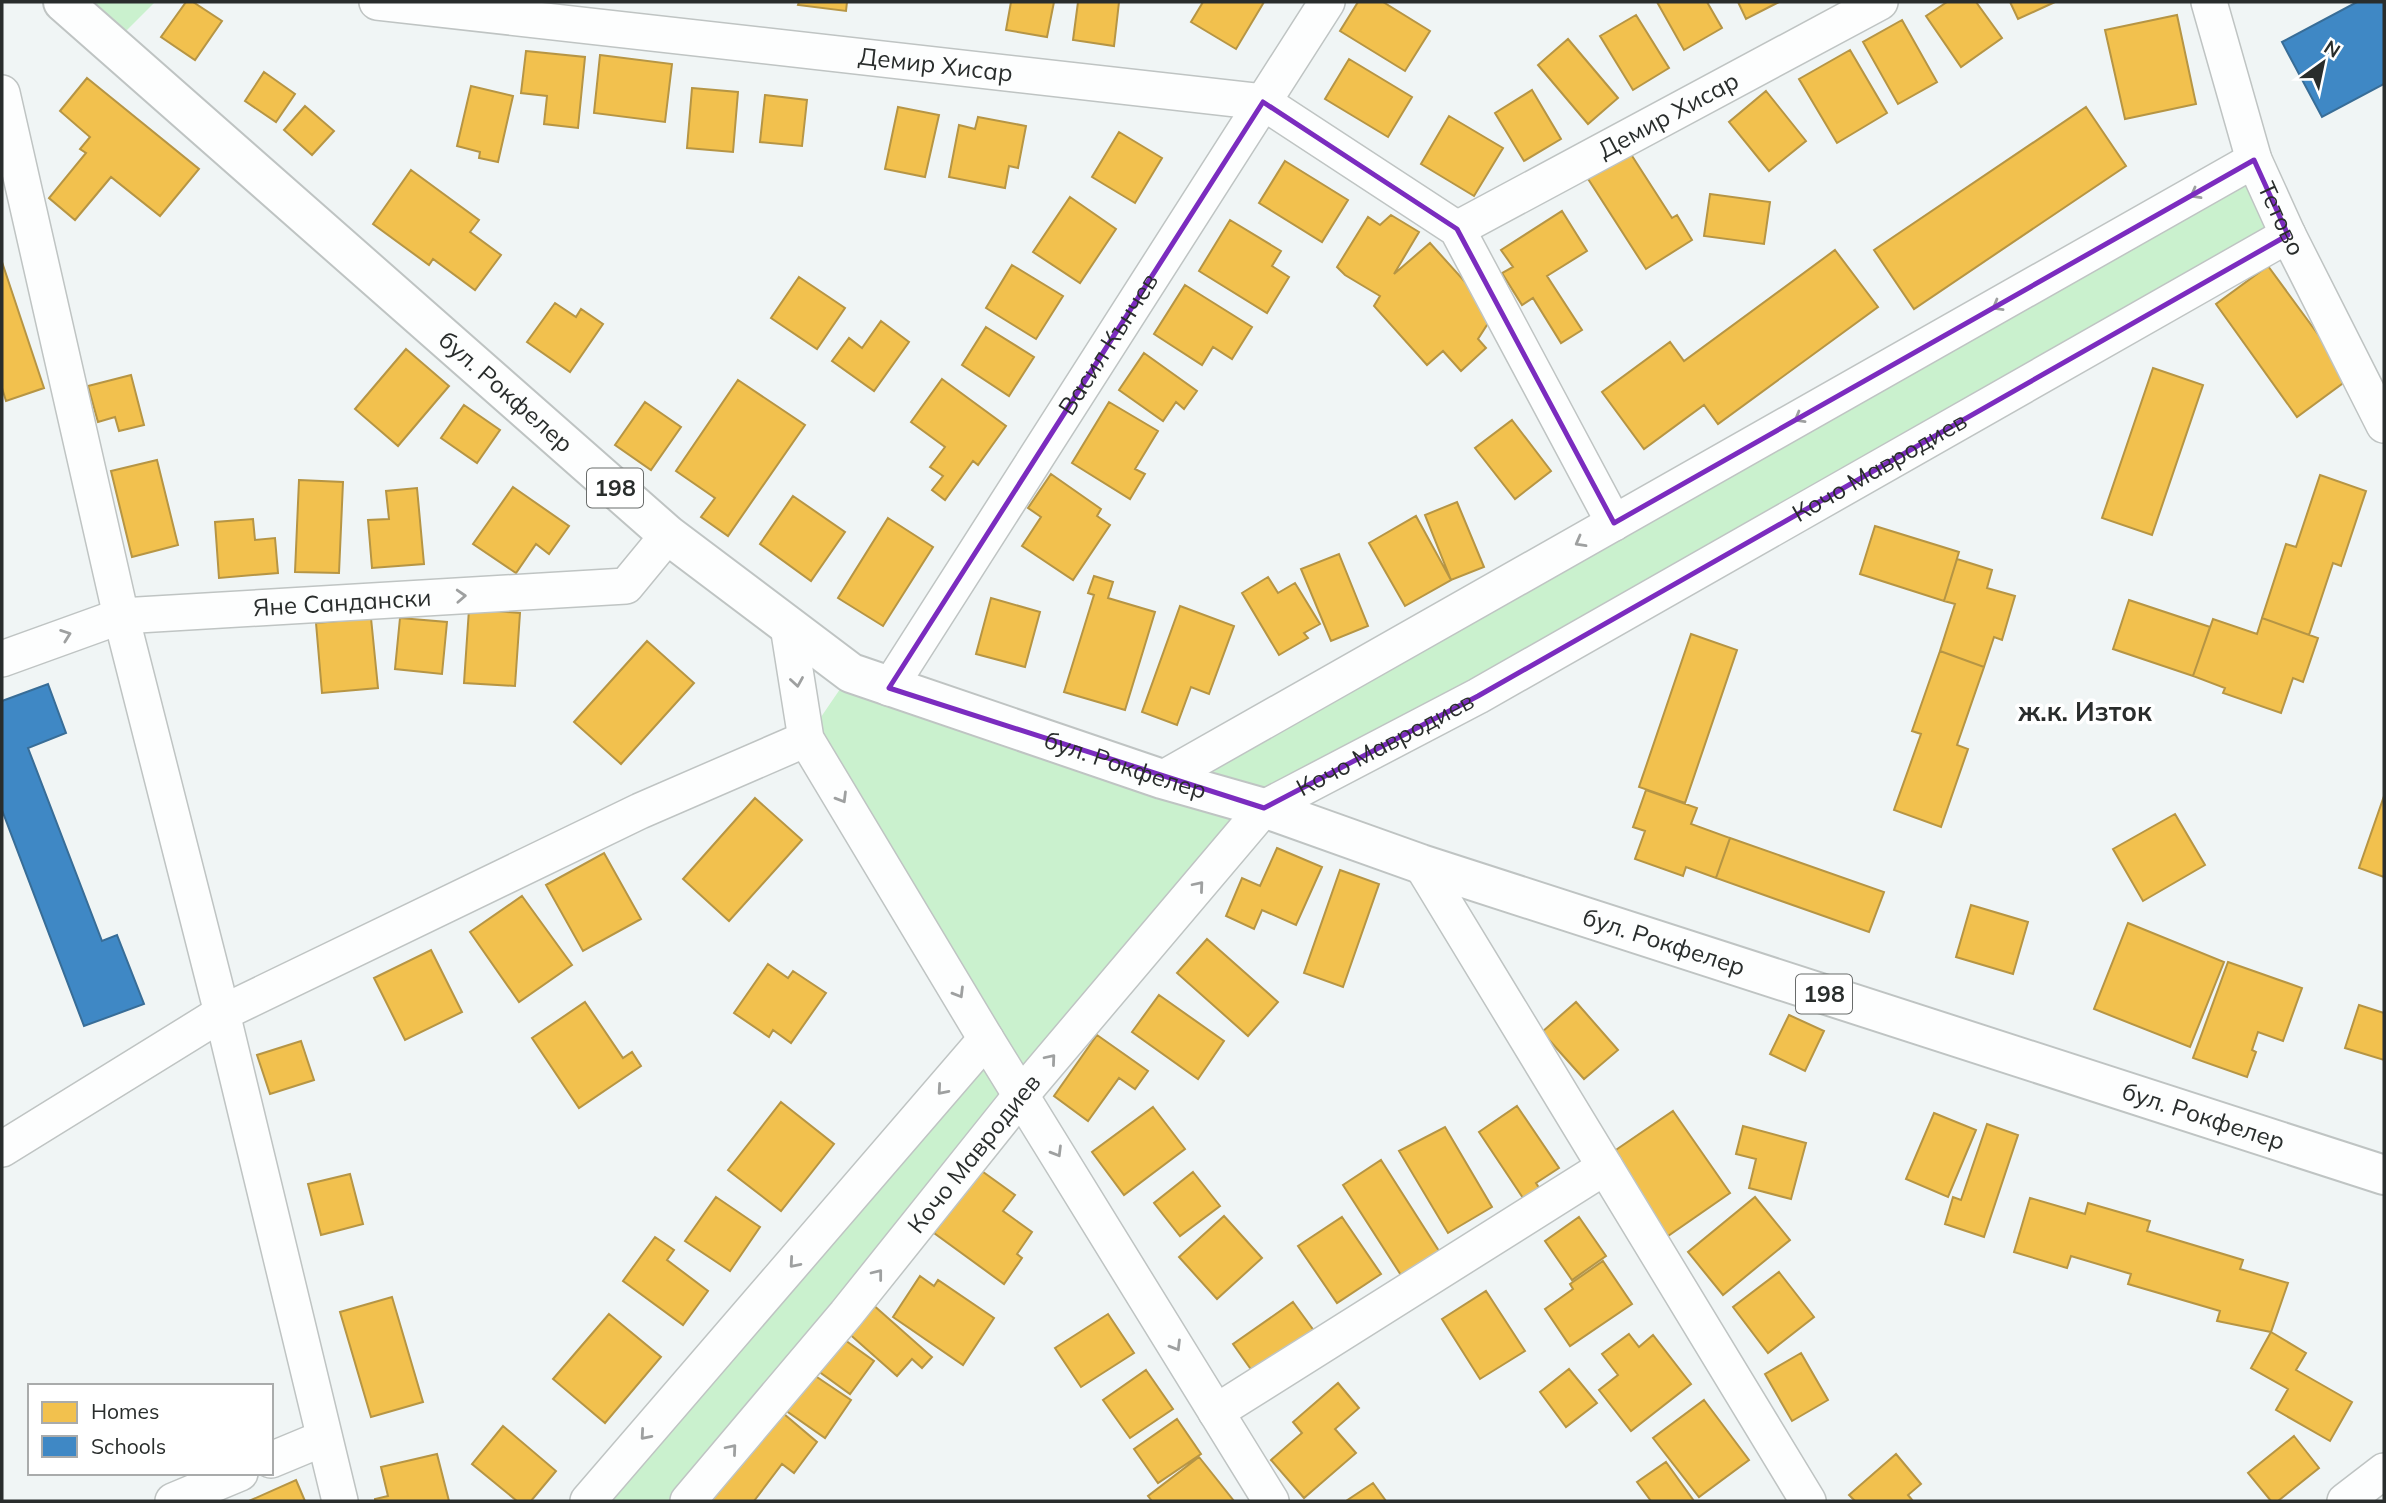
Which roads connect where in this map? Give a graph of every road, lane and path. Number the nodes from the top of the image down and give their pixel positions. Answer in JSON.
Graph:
{"nodes":[{"id":1,"x":63,"y":2,"type":"edge"},
{"id":2,"x":377,"y":2,"type":"edge"},
{"id":3,"x":1327,"y":2,"type":"edge"},
{"id":4,"x":1880,"y":2,"type":"edge"},
{"id":5,"x":2209,"y":2,"type":"edge"},
{"id":6,"x":2,"y":93,"type":"edge"},
{"id":7,"x":1264,"y":102,"type":"junction"},
{"id":8,"x":2254,"y":160,"type":"junction"},
{"id":9,"x":1457,"y":229,"type":"junction"},
{"id":10,"x":2288,"y":235,"type":"junction"},
{"id":11,"x":2384,"y":425,"type":"edge"},
{"id":12,"x":1614,"y":523,"type":"junction"},
{"id":13,"x":668,"y":535,"type":"junction"},
{"id":14,"x":121,"y":616,"type":"junction"},
{"id":15,"x":788,"y":626,"type":"junction"},
{"id":16,"x":2,"y":659,"type":"edge"},
{"id":17,"x":889,"y":688,"type":"junction"},
{"id":18,"x":806,"y":739,"type":"junction"},
{"id":19,"x":1162,"y":779,"type":"junction"},
{"id":20,"x":1264,"y":808,"type":"junction"},
{"id":21,"x":1422,"y":864,"type":"junction"},
{"id":22,"x":222,"y":1013,"type":"junction"},
{"id":23,"x":986,"y":1039,"type":"junction"},
{"id":24,"x":1022,"y":1094,"type":"junction"},
{"id":25,"x":2,"y":1149,"type":"edge"},
{"id":26,"x":1605,"y":1167,"type":"junction"},
{"id":27,"x":2384,"y":1175,"type":"edge"},
{"id":28,"x":1216,"y":1412,"type":"junction"},
{"id":29,"x":324,"y":1438,"type":"junction"},
{"id":30,"x":273,"y":1459,"type":"edge"},
{"id":31,"x":2384,"y":1471,"type":"edge"},
{"id":32,"x":235,"y":1475,"type":"edge"},
{"id":33,"x":173,"y":1501,"type":"edge"},
{"id":34,"x":341,"y":1501,"type":"edge"},
{"id":35,"x":589,"y":1501,"type":"edge"},
{"id":36,"x":688,"y":1501,"type":"edge"},
{"id":37,"x":1271,"y":1501,"type":"edge"},
{"id":38,"x":1808,"y":1501,"type":"edge"},
{"id":39,"x":2345,"y":1501,"type":"edge"}],
"edges":[{"from":1,"to":13,"type":"main road","name":"бул. Рокфелер","number":"198"},
{"from":2,"to":7,"type":"street","name":"Демир Хисар"},
{"from":3,"to":7,"type":"street","name":"Васил Кънчев"},
{"from":4,"to":9,"type":"street","name":"Демир Хисар"},
{"from":5,"to":8,"type":"street","name":"Тетово"},
{"from":6,"to":14,"type":"street"},
{"from":7,"to":9,"type":"street","name":"Демир Хисар"},
{"from":7,"to":17,"type":"street","name":"Васил Кънчев"},
{"from":8,"to":10,"type":"street","name":"Тетово"},
{"from":8,"to":12,"type":"street","one_way":true},
{"from":9,"to":12,"type":"street","name":"Демир Хисар"},
{"from":10,"to":11,"type":"street","name":"Тетово"},
{"from":10,"to":20,"type":"street","name":"Кочо Мавродиев"},
{"from":12,"to":19,"type":"street","one_way":true},
{"from":14,"to":13,"type":"street","name":"Яне Сандански","one_way":true},
{"from":13,"to":15,"type":"main road","name":"бул. Рокфелер","number":"198"},
{"from":16,"to":14,"type":"street","name":"Яне Сандански","one_way":true},
{"from":14,"to":22,"type":"street"},
{"from":15,"to":17,"type":"main road","name":"бул. Рокфелер","number":"198"},
{"from":15,"to":18,"type":"street","one_way":true},
{"from":17,"to":19,"type":"main road","name":"бул. Рокфелер","number":"198"},
{"from":18,"to":22,"type":"street"},
{"from":18,"to":23,"type":"street","one_way":true},
{"from":19,"to":20,"type":"main road","name":"бул. Рокфелер","number":"198"},
{"from":20,"to":21,"type":"main road","name":"бул. Рокфелер","number":"198"},
{"from":24,"to":20,"type":"street","name":"Кочо Мавродиев","one_way":true},
{"from":21,"to":26,"type":"street"},
{"from":21,"to":27,"type":"main road","name":"бул. Рокфелер","number":"198"},
{"from":22,"to":25,"type":"street"},
{"from":22,"to":29,"type":"street"},
{"from":23,"to":24,"type":"street"},
{"from":23,"to":35,"type":"street","one_way":true},
{"from":24,"to":28,"type":"street","one_way":true},
{"from":36,"to":24,"type":"street","name":"Кочо Мавродиев","one_way":true},
{"from":26,"to":28,"type":"street"},
{"from":26,"to":38,"type":"street"},
{"from":28,"to":37,"type":"street"},
{"from":29,"to":30,"type":"street"},
{"from":29,"to":34,"type":"street"},
{"from":31,"to":39,"type":"street"},
{"from":32,"to":33,"type":"street"}]}
